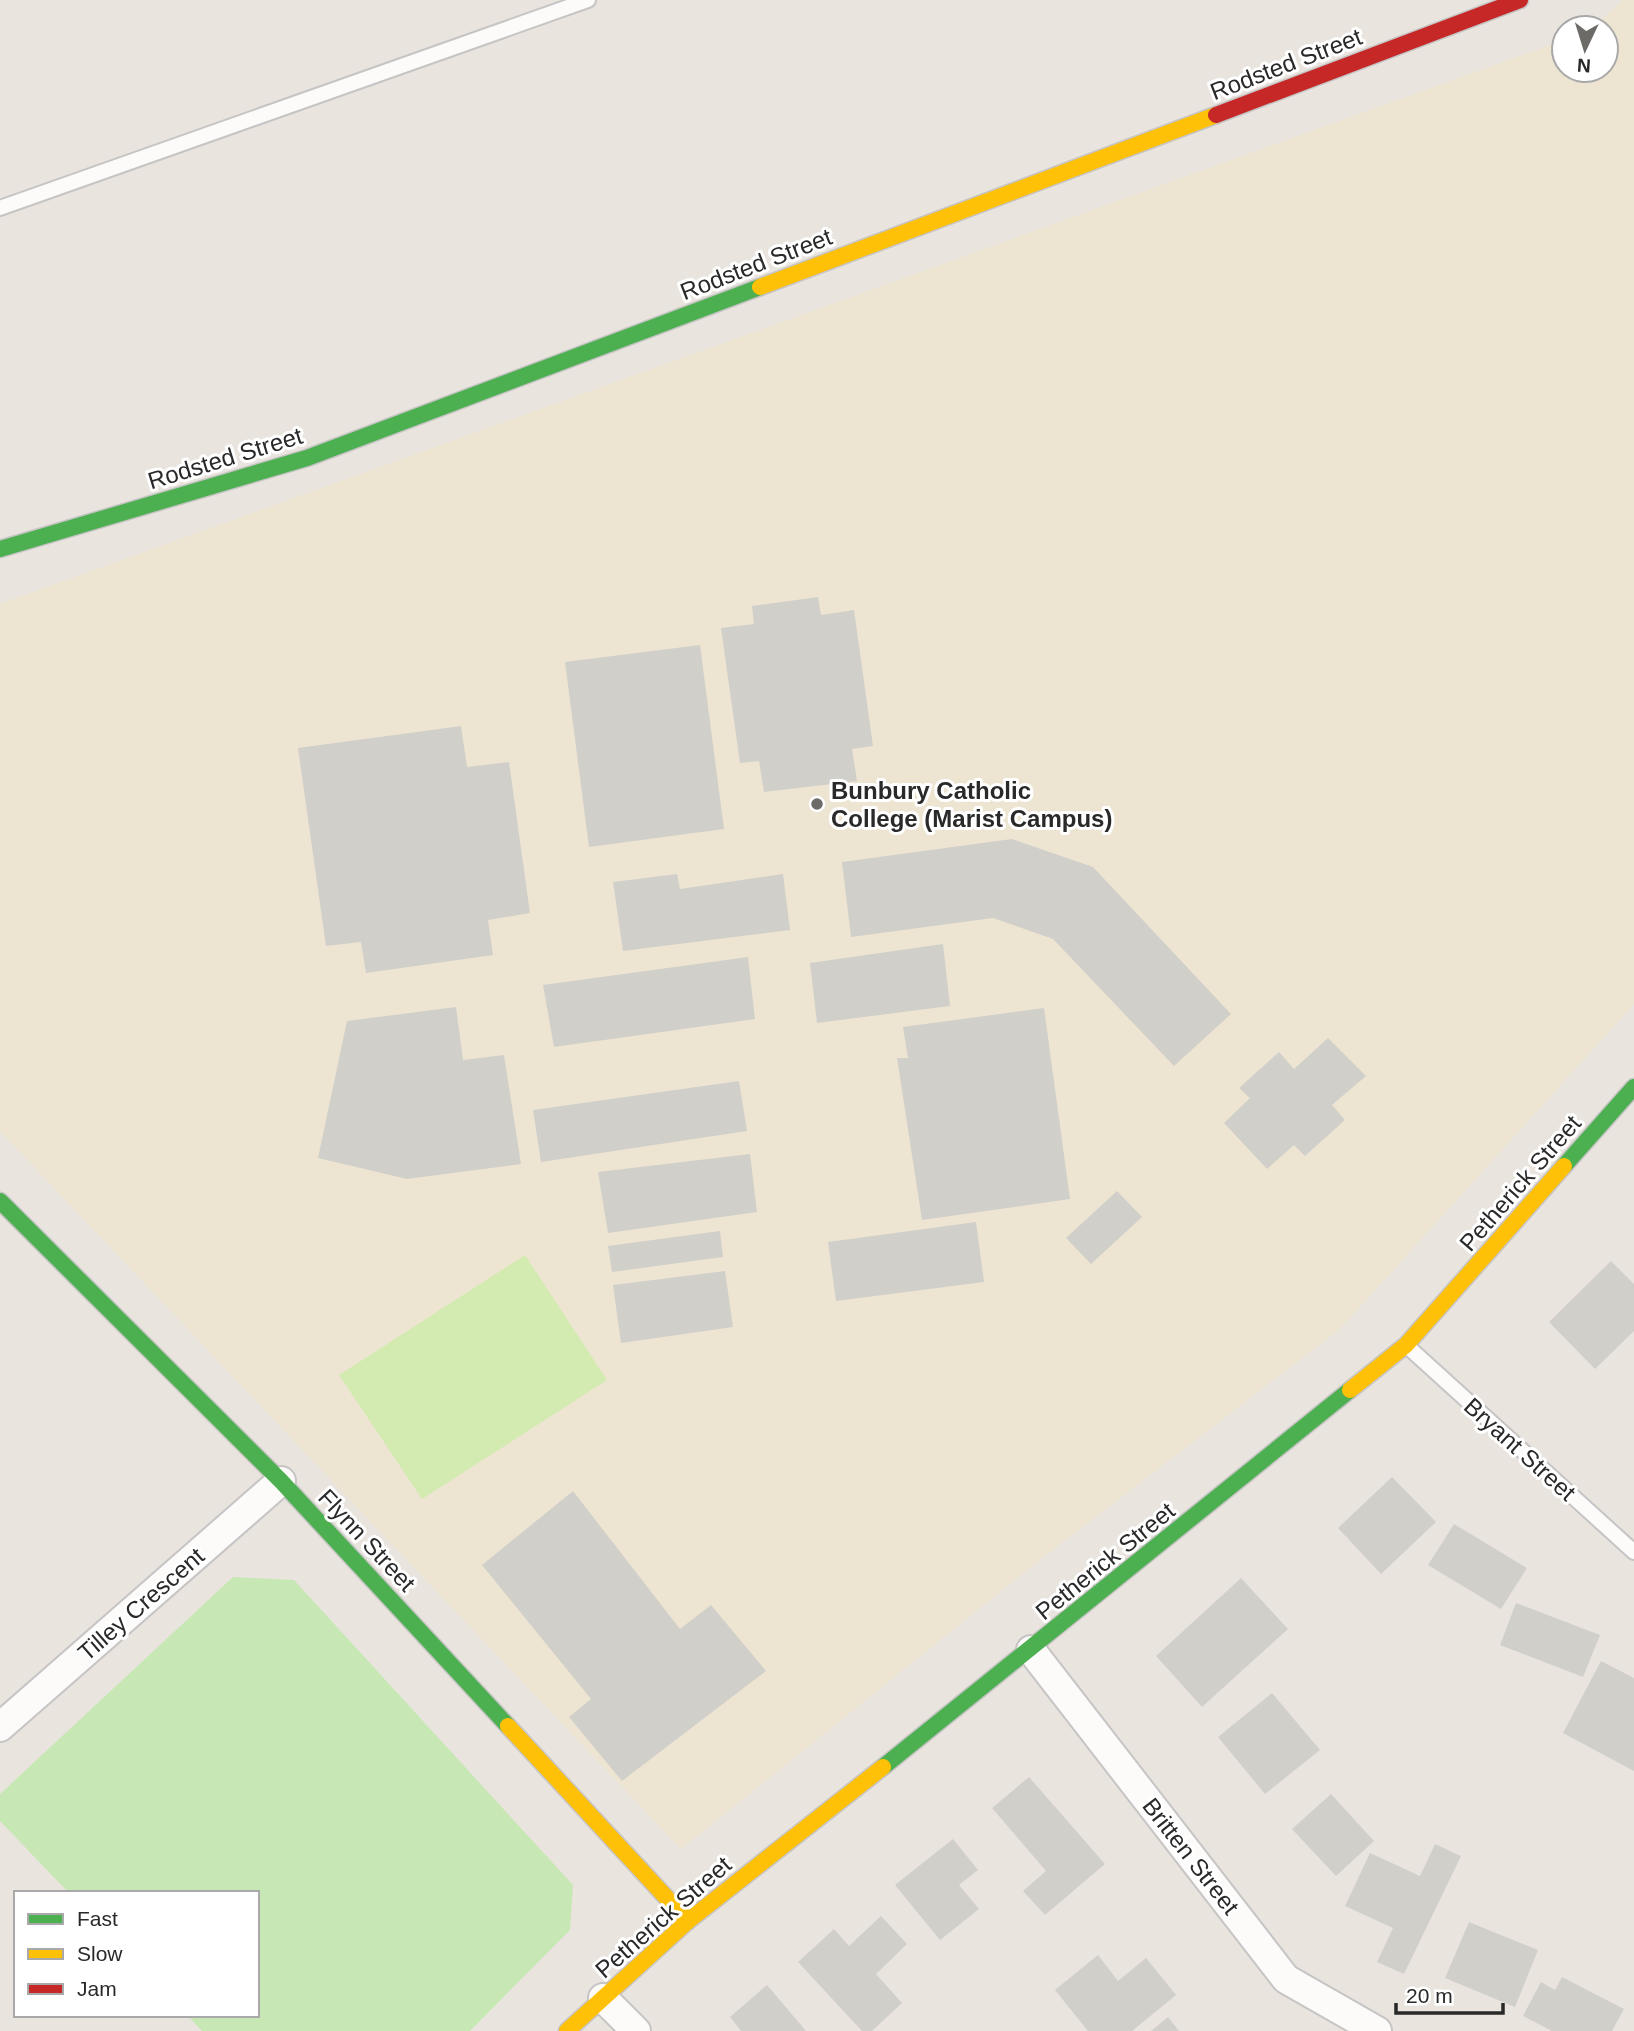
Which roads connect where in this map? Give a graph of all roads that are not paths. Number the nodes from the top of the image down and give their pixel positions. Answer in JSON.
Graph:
{"nodes":[{"id":1,"x":588,"y":0,"type":"edge"},
{"id":2,"x":1521,"y":0,"type":"edge"},
{"id":3,"x":0,"y":208,"type":"edge"},
{"id":4,"x":0,"y":550,"type":"edge"},
{"id":5,"x":1634,"y":1087,"type":"edge"},
{"id":6,"x":0,"y":1201,"type":"edge"},
{"id":7,"x":1406,"y":1345,"type":"junction"},
{"id":8,"x":281,"y":1481,"type":"junction"},
{"id":9,"x":1634,"y":1552,"type":"edge"},
{"id":10,"x":1031,"y":1650,"type":"junction"},
{"id":11,"x":0,"y":1727,"type":"edge"},
{"id":12,"x":688,"y":1921,"type":"junction"},
{"id":13,"x":603,"y":1998,"type":"junction"},
{"id":14,"x":567,"y":2031,"type":"edge"},
{"id":15,"x":636,"y":2031,"type":"edge"},
{"id":16,"x":1377,"y":2031,"type":"edge"}],
"edges":[{"from":1,"to":3,"type":"lane"},
{"from":2,"to":4,"type":"street","name":"Rodsted Street"},
{"from":5,"to":7,"type":"street","name":"Petherick Street"},
{"from":6,"to":8,"type":"street","name":"Flynn Street"},
{"from":7,"to":9,"type":"lane","name":"Bryant Street"},
{"from":7,"to":10,"type":"street","name":"Petherick Street"},
{"from":8,"to":11,"type":"street","name":"Tilley Crescent"},
{"from":8,"to":12,"type":"street","name":"Flynn Street"},
{"from":10,"to":12,"type":"street","name":"Petherick Street"},
{"from":10,"to":16,"type":"street","name":"Britten Street"},
{"from":12,"to":13,"type":"street","name":"Petherick Street"},
{"from":13,"to":14,"type":"street","name":"Petherick Street"},
{"from":13,"to":15,"type":"street"}]}
